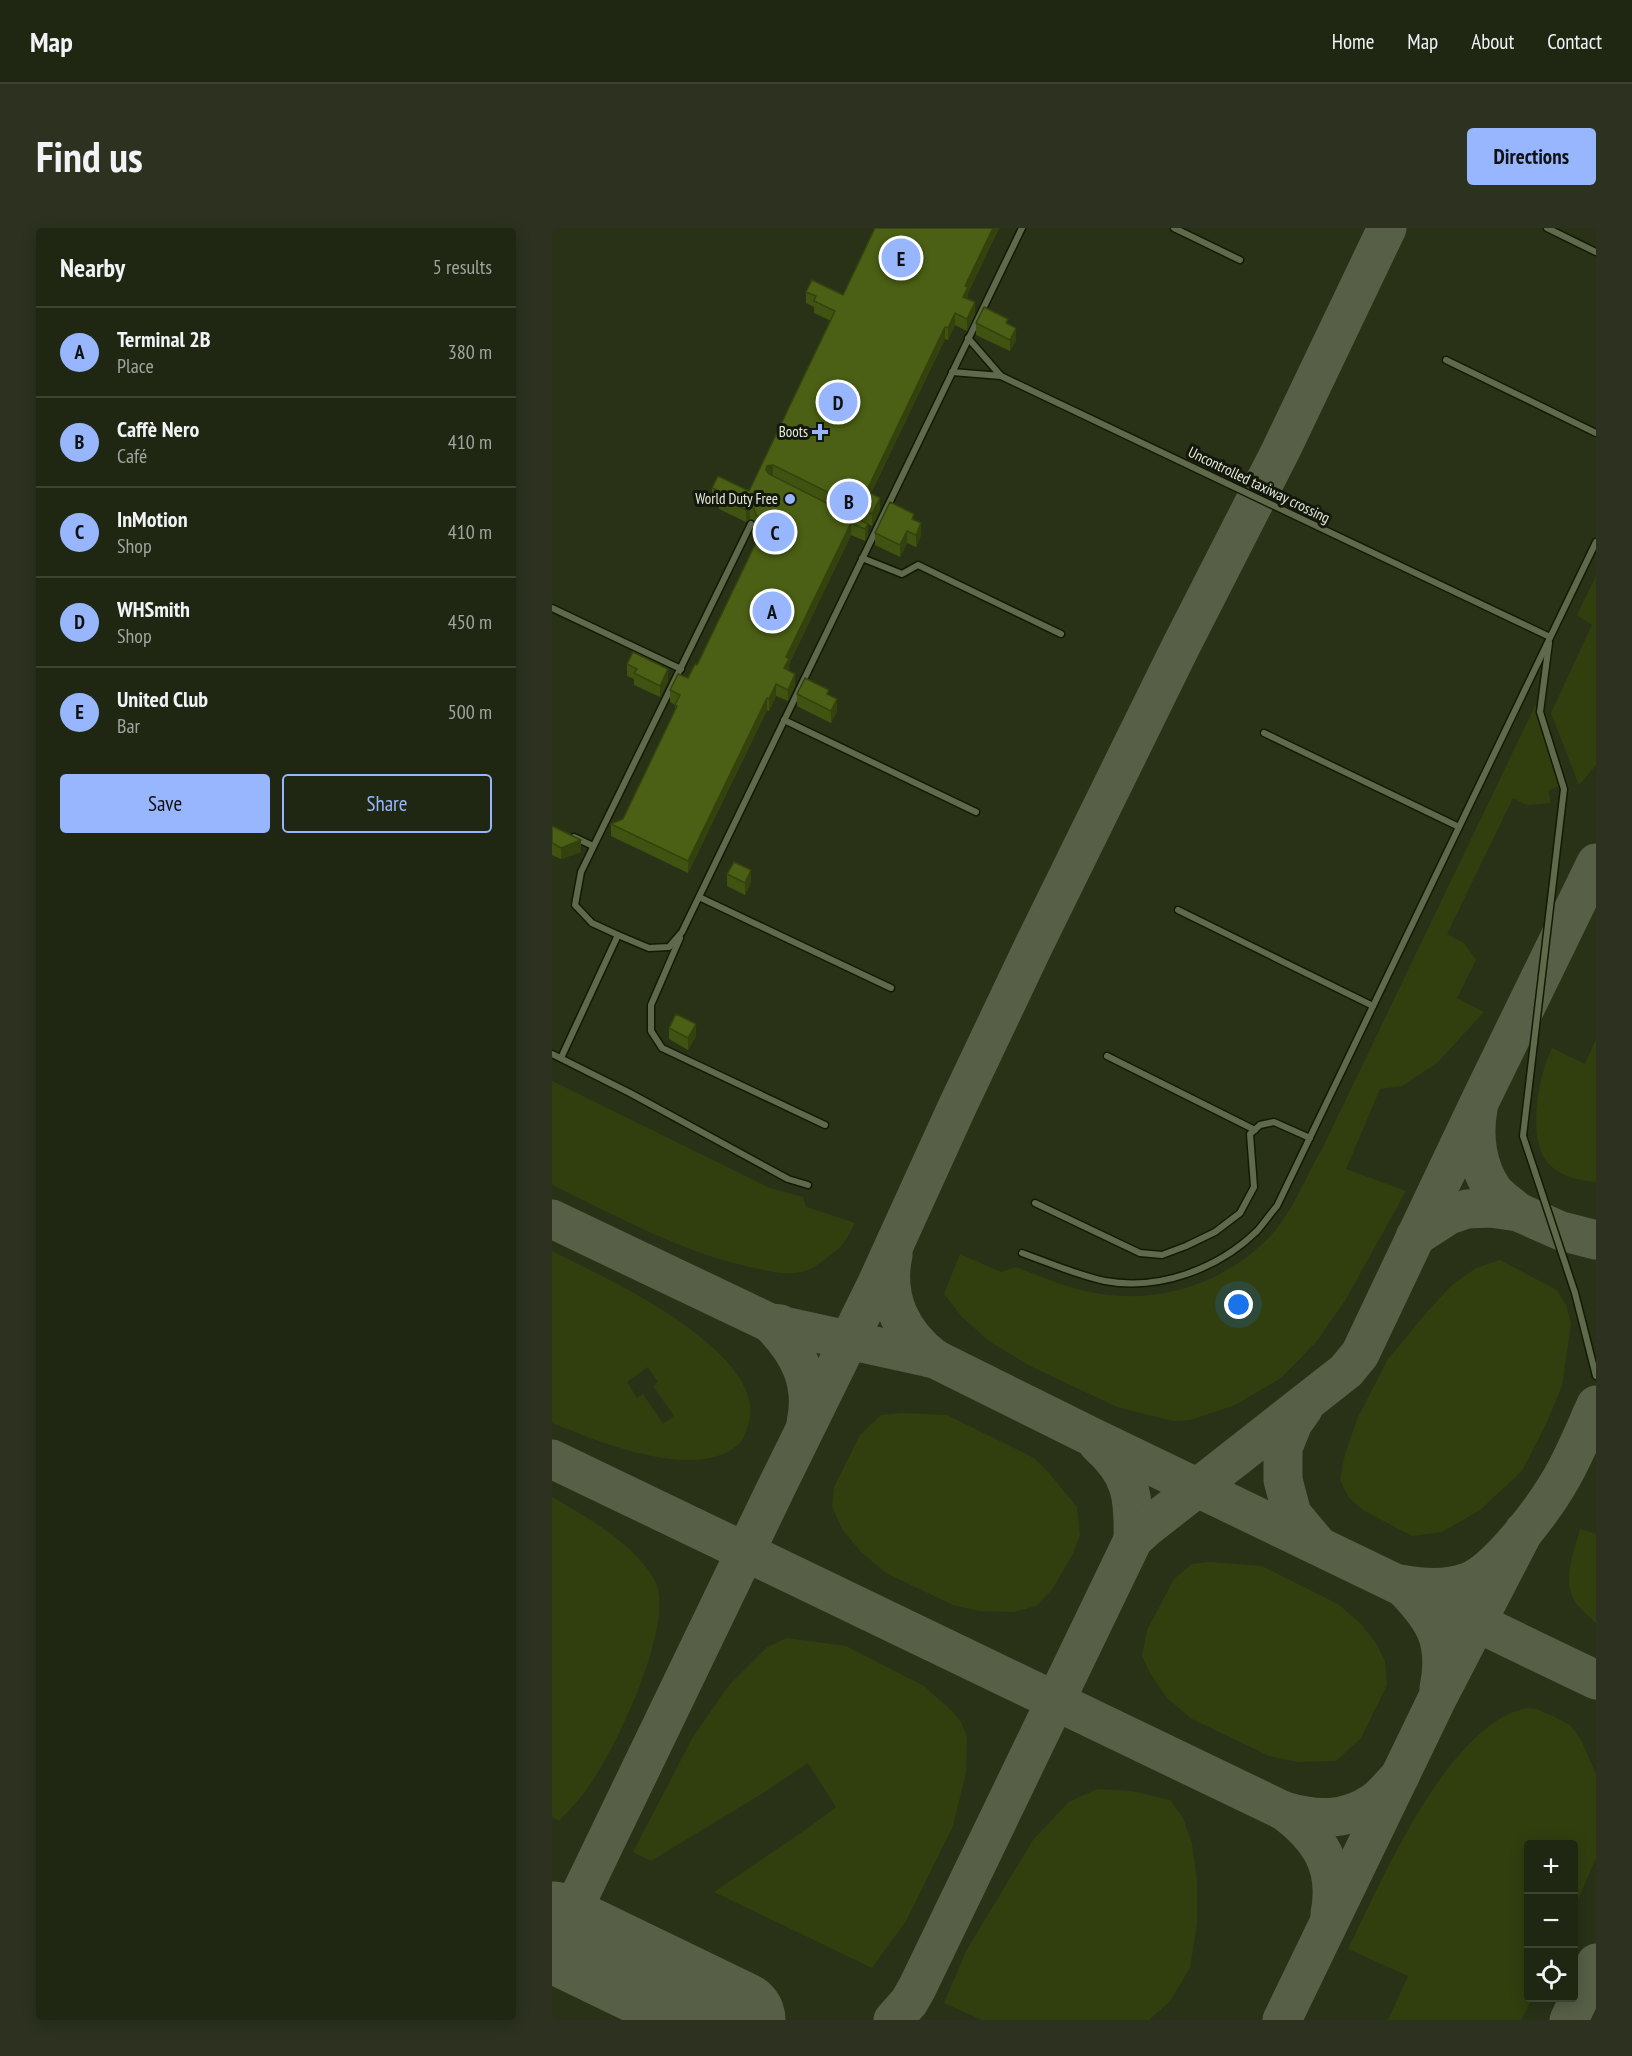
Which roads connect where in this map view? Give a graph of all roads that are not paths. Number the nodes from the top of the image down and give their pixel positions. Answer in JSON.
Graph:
{"nodes":[{"id":1,"x":1022,"y":228,"type":"edge"},
{"id":2,"x":1174,"y":228,"type":"edge"},
{"id":3,"x":1547,"y":228,"type":"edge"},
{"id":4,"x":1596,"y":252,"type":"edge"},
{"id":5,"x":1240,"y":260,"type":"dead end"},
{"id":6,"x":968,"y":338,"type":"junction"},
{"id":7,"x":1446,"y":360,"type":"dead end"},
{"id":8,"x":951,"y":372,"type":"junction"},
{"id":9,"x":1001,"y":376,"type":"junction"},
{"id":10,"x":1596,"y":433,"type":"edge"},
{"id":11,"x":750,"y":524,"type":"edge"},
{"id":12,"x":864,"y":528,"type":"edge"},
{"id":13,"x":874,"y":533,"type":"junction"},
{"id":14,"x":1596,"y":542,"type":"edge"},
{"id":15,"x":862,"y":558,"type":"junction"},
{"id":16,"x":552,"y":608,"type":"edge"},
{"id":17,"x":1061,"y":634,"type":"dead end"},
{"id":18,"x":1550,"y":637,"type":"junction"},
{"id":19,"x":681,"y":669,"type":"junction"},
{"id":20,"x":784,"y":720,"type":"junction"},
{"id":21,"x":1264,"y":733,"type":"dead end"},
{"id":22,"x":975,"y":812,"type":"dead end"},
{"id":23,"x":1459,"y":827,"type":"junction"},
{"id":24,"x":562,"y":832,"type":"edge"},
{"id":25,"x":593,"y":846,"type":"junction"},
{"id":26,"x":699,"y":897,"type":"junction"},
{"id":27,"x":1178,"y":910,"type":"dead end"},
{"id":28,"x":682,"y":932,"type":"junction"},
{"id":29,"x":618,"y":935,"type":"junction"},
{"id":30,"x":891,"y":988,"type":"dead end"},
{"id":31,"x":1373,"y":1006,"type":"junction"},
{"id":32,"x":552,"y":1054,"type":"edge"},
{"id":33,"x":1107,"y":1056,"type":"dead end"},
{"id":34,"x":561,"y":1059,"type":"junction"},
{"id":35,"x":825,"y":1125,"type":"dead end"},
{"id":36,"x":1255,"y":1130,"type":"junction"},
{"id":37,"x":1310,"y":1138,"type":"junction"},
{"id":38,"x":808,"y":1185,"type":"dead end"},
{"id":39,"x":1035,"y":1203,"type":"dead end"},
{"id":40,"x":1022,"y":1253,"type":"dead end"},
{"id":41,"x":1596,"y":1376,"type":"edge"}],
"edges":[{"from":1,"to":6,"type":"lane"},
{"from":2,"to":5,"type":"lane"},
{"from":3,"to":4,"type":"lane"},
{"from":6,"to":8,"type":"lane"},
{"from":6,"to":9,"type":"lane"},
{"from":7,"to":10,"type":"lane"},
{"from":8,"to":9,"type":"lane"},
{"from":8,"to":13,"type":"lane"},
{"from":9,"to":18,"type":"lane","name":"Uncontrolled taxiway crossing"},
{"from":11,"to":19,"type":"lane"},
{"from":12,"to":13,"type":"lane"},
{"from":13,"to":15,"type":"lane"},
{"from":14,"to":18,"type":"lane"},
{"from":15,"to":17,"type":"lane"},
{"from":15,"to":20,"type":"lane"},
{"from":16,"to":19,"type":"lane"},
{"from":18,"to":23,"type":"lane"},
{"from":18,"to":41,"type":"lane"},
{"from":19,"to":25,"type":"lane"},
{"from":20,"to":22,"type":"lane"},
{"from":20,"to":26,"type":"lane"},
{"from":21,"to":23,"type":"lane"},
{"from":23,"to":31,"type":"lane"},
{"from":24,"to":25,"type":"lane"},
{"from":25,"to":29,"type":"lane"},
{"from":26,"to":28,"type":"lane"},
{"from":26,"to":30,"type":"lane"},
{"from":27,"to":31,"type":"lane"},
{"from":28,"to":29,"type":"lane"},
{"from":28,"to":35,"type":"lane"},
{"from":29,"to":34,"type":"lane"},
{"from":31,"to":37,"type":"lane"},
{"from":32,"to":34,"type":"lane"},
{"from":33,"to":36,"type":"lane"},
{"from":34,"to":38,"type":"lane"},
{"from":36,"to":37,"type":"lane"},
{"from":36,"to":39,"type":"lane"},
{"from":37,"to":40,"type":"lane"}]}
